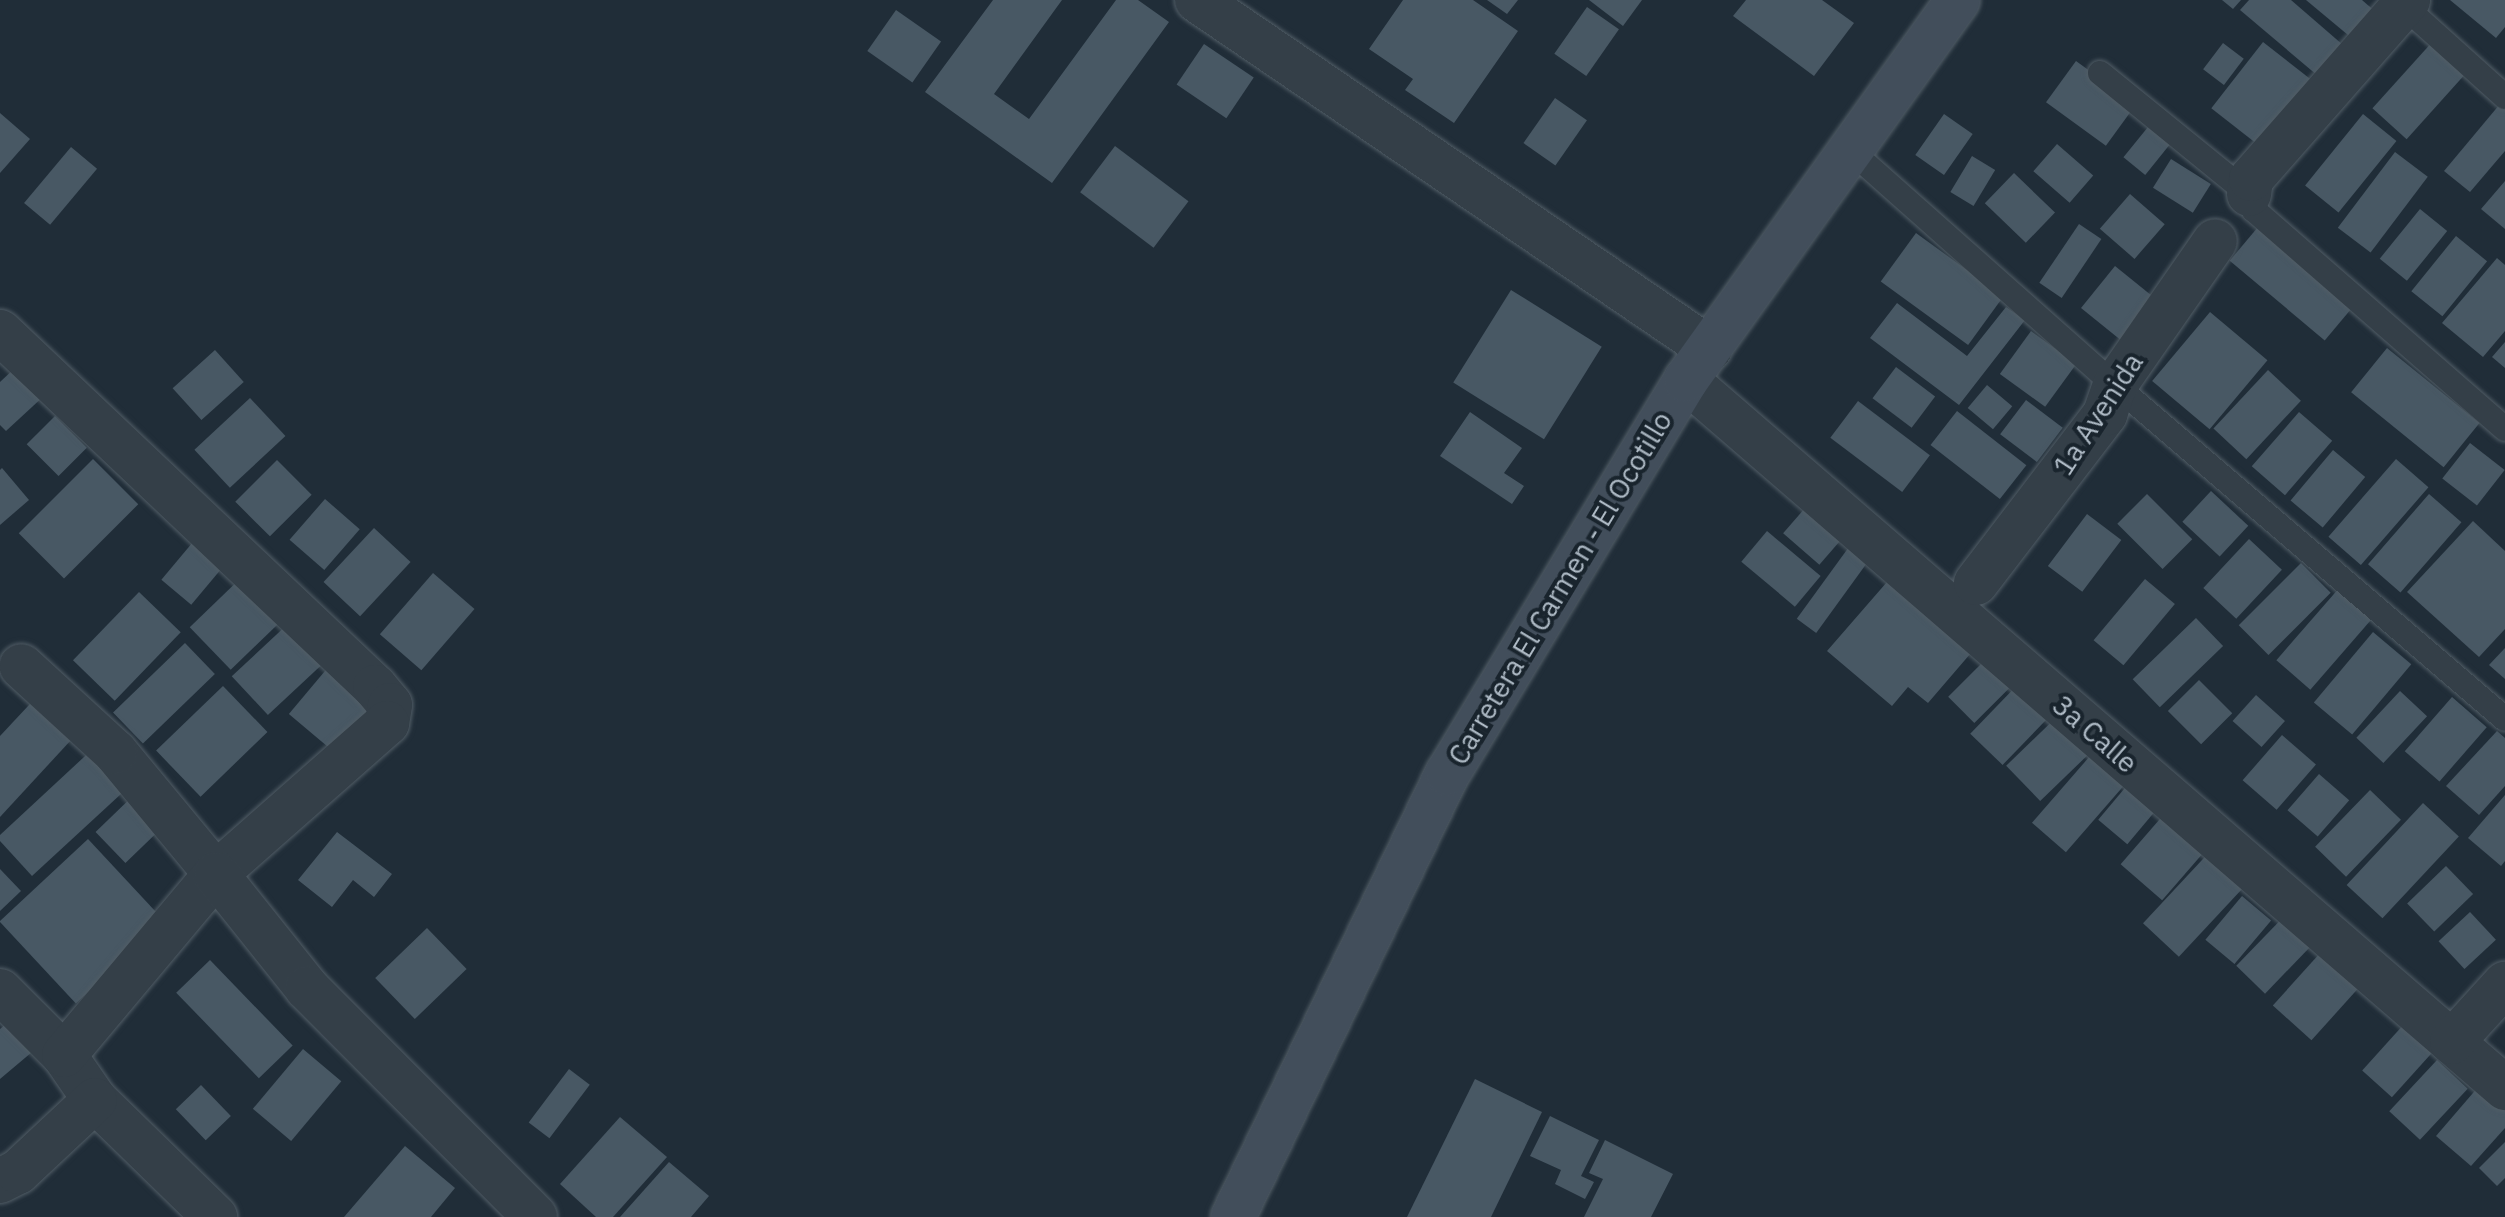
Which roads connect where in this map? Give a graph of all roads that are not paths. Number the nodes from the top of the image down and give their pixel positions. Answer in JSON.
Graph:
{"nodes":[{"id":1,"x":1197,"y":0,"type":"edge"},
{"id":2,"x":1958,"y":0,"type":"edge"},
{"id":3,"x":2406,"y":3,"type":"edge"},
{"id":4,"x":2100,"y":73,"type":"dead end"},
{"id":5,"x":2505,"y":97,"type":"edge"},
{"id":6,"x":1851,"y":151,"type":"junction"},
{"id":7,"x":2249,"y":194,"type":"junction"},
{"id":8,"x":2215,"y":241,"type":"dead end"},
{"id":9,"x":0,"y":332,"type":"edge"},
{"id":10,"x":1698,"y":365,"type":"junction"},
{"id":11,"x":2115,"y":385,"type":"junction"},
{"id":12,"x":2505,"y":429,"type":"edge"},
{"id":13,"x":1976,"y":583,"type":"dead end"},
{"id":14,"x":7,"y":665,"type":"edge"},
{"id":15,"x":2505,"y":719,"type":"edge"},
{"id":16,"x":216,"y":874,"type":"junction"},
{"id":17,"x":2505,"y":984,"type":"edge"},
{"id":18,"x":0,"y":991,"type":"edge"},
{"id":19,"x":2452,"y":1042,"type":"junction"},
{"id":20,"x":64,"y":1055,"type":"junction"},
{"id":21,"x":2505,"y":1088,"type":"edge"},
{"id":22,"x":95,"y":1100,"type":"junction"},
{"id":23,"x":0,"y":1181,"type":"edge"},
{"id":24,"x":215,"y":1217,"type":"edge"},
{"id":25,"x":535,"y":1217,"type":"edge"},
{"id":26,"x":1233,"y":1217,"type":"edge"}],
"edges":[{"from":1,"to":10,"type":"street","name":"3a Calle"},
{"from":2,"to":6,"type":"main road","name":"Carretera El Carmen - El Ocotillo"},
{"from":3,"to":5,"type":"lane"},
{"from":3,"to":7,"type":"street"},
{"from":4,"to":7,"type":"lane"},
{"from":6,"to":10,"type":"main road","name":"Carretera El Carmen - El Ocotillo"},
{"from":6,"to":11,"type":"lane"},
{"from":7,"to":12,"type":"lane"},
{"from":8,"to":11,"type":"street","name":"1a Avenida"},
{"from":9,"to":16,"type":"street"},
{"from":10,"to":19,"type":"street","name":"3a Calle"},
{"from":10,"to":26,"type":"main road","name":"Carretera El Carmen - El Ocotillo"},
{"from":11,"to":13,"type":"street","name":"1a Avenida"},
{"from":11,"to":15,"type":"lane"},
{"from":14,"to":16,"type":"street"},
{"from":16,"to":20,"type":"street"},
{"from":16,"to":25,"type":"street"},
{"from":17,"to":19,"type":"street"},
{"from":18,"to":20,"type":"street"},
{"from":19,"to":21,"type":"street","name":"3a Calle"},
{"from":20,"to":22,"type":"street"},
{"from":22,"to":23,"type":"street"},
{"from":22,"to":24,"type":"street"}]}
